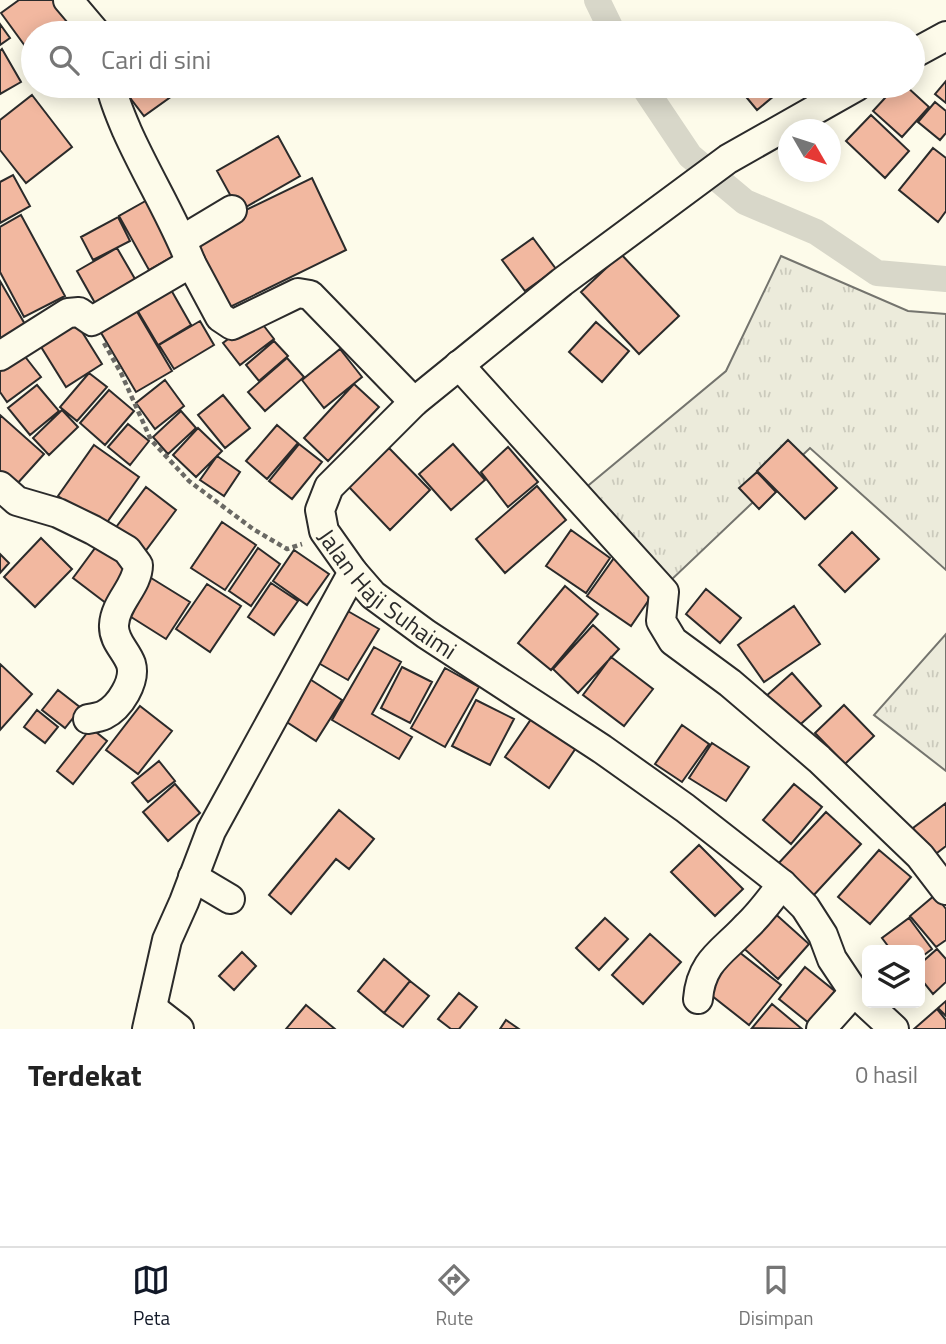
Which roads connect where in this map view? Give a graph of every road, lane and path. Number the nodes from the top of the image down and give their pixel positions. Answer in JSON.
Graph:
{"nodes":[{"id":1,"x":68,"y":0,"type":"edge"},
{"id":2,"x":86,"y":21,"type":"edge"},
{"id":3,"x":946,"y":36,"type":"edge"},
{"id":4,"x":925,"y":47,"type":"edge"},
{"id":5,"x":115,"y":98,"type":"edge"},
{"id":6,"x":836,"y":98,"type":"edge"},
{"id":7,"x":232,"y":209,"type":"dead end"},
{"id":8,"x":187,"y":251,"type":"junction"},
{"id":9,"x":92,"y":320,"type":"junction"},
{"id":10,"x":0,"y":356,"type":"edge"},
{"id":11,"x":459,"y":365,"type":"junction"},
{"id":12,"x":414,"y":402,"type":"junction"},
{"id":13,"x":0,"y":486,"type":"edge"},
{"id":14,"x":324,"y":531,"type":"junction"},
{"id":15,"x":353,"y":572,"type":"junction"},
{"id":16,"x":88,"y":719,"type":"dead end"},
{"id":17,"x":193,"y":877,"type":"junction"},
{"id":18,"x":782,"y":884,"type":"junction"},
{"id":19,"x":946,"y":890,"type":"edge"},
{"id":20,"x":230,"y":899,"type":"dead end"},
{"id":21,"x":853,"y":992,"type":"junction"},
{"id":22,"x":698,"y":999,"type":"dead end"},
{"id":23,"x":149,"y":1018,"type":"edge"},
{"id":24,"x":179,"y":1029,"type":"edge"},
{"id":25,"x":821,"y":1029,"type":"edge"},
{"id":26,"x":894,"y":1029,"type":"edge"}],
"edges":[{"from":1,"to":2,"type":"street"},
{"from":3,"to":4,"type":"street"},
{"from":5,"to":8,"type":"street"},
{"from":6,"to":11,"type":"street","name":"Jalan Haji Suhaimi"},
{"from":7,"to":8,"type":"street"},
{"from":8,"to":9,"type":"street"},
{"from":8,"to":12,"type":"street"},
{"from":9,"to":10,"type":"street"},
{"from":9,"to":14,"type":"path"},
{"from":11,"to":12,"type":"street","name":"Jalan Haji Suhaimi"},
{"from":11,"to":19,"type":"street"},
{"from":12,"to":14,"type":"street","name":"Jalan Haji Suhaimi"},
{"from":13,"to":16,"type":"street"},
{"from":14,"to":15,"type":"street","name":"Jalan Haji Suhaimi"},
{"from":15,"to":17,"type":"street"},
{"from":15,"to":18,"type":"street","name":"Jalan Haji Suhaimi"},
{"from":17,"to":20,"type":"street"},
{"from":17,"to":23,"type":"street"},
{"from":18,"to":21,"type":"street","name":"Jalan Haji Suhaimi"},
{"from":18,"to":22,"type":"street"},
{"from":21,"to":25,"type":"street"},
{"from":21,"to":26,"type":"street","name":"Jalan Haji Suhaimi"},
{"from":23,"to":24,"type":"street"}]}
